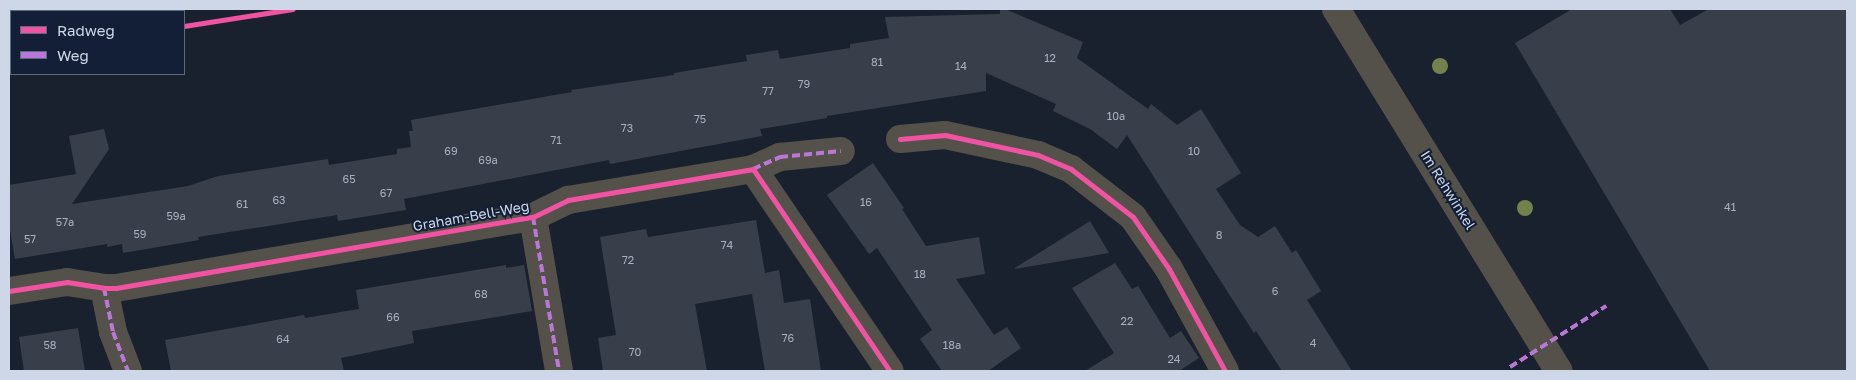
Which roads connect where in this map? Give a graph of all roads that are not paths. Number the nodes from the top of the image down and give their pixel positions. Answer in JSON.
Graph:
{"nodes":[{"id":1,"x":1336,"y":9,"type":"edge"},
{"id":2,"x":900,"y":138,"type":"dead end"},
{"id":3,"x":841,"y":150,"type":"dead end"},
{"id":4,"x":753,"y":170,"type":"junction"},
{"id":5,"x":533,"y":217,"type":"junction"},
{"id":6,"x":104,"y":288,"type":"junction"},
{"id":7,"x":9,"y":291,"type":"edge"},
{"id":8,"x":128,"y":371,"type":"edge"},
{"id":9,"x":559,"y":371,"type":"edge"},
{"id":10,"x":890,"y":371,"type":"edge"},
{"id":11,"x":1225,"y":371,"type":"edge"},
{"id":12,"x":1559,"y":371,"type":"edge"}],
"edges":[{"from":1,"to":12,"type":"street","name":"Im Rehwinkel"},
{"from":2,"to":11,"type":"street"},
{"from":3,"to":4,"type":"street","name":"Graham-Bell-Weg"},
{"from":4,"to":5,"type":"street","name":"Graham-Bell-Weg"},
{"from":4,"to":10,"type":"street"},
{"from":5,"to":6,"type":"street","name":"Graham-Bell-Weg"},
{"from":5,"to":9,"type":"street","name":"Graham-Bell-Weg"},
{"from":6,"to":7,"type":"street","name":"Graham-Bell-Weg"},
{"from":6,"to":8,"type":"street"}]}
